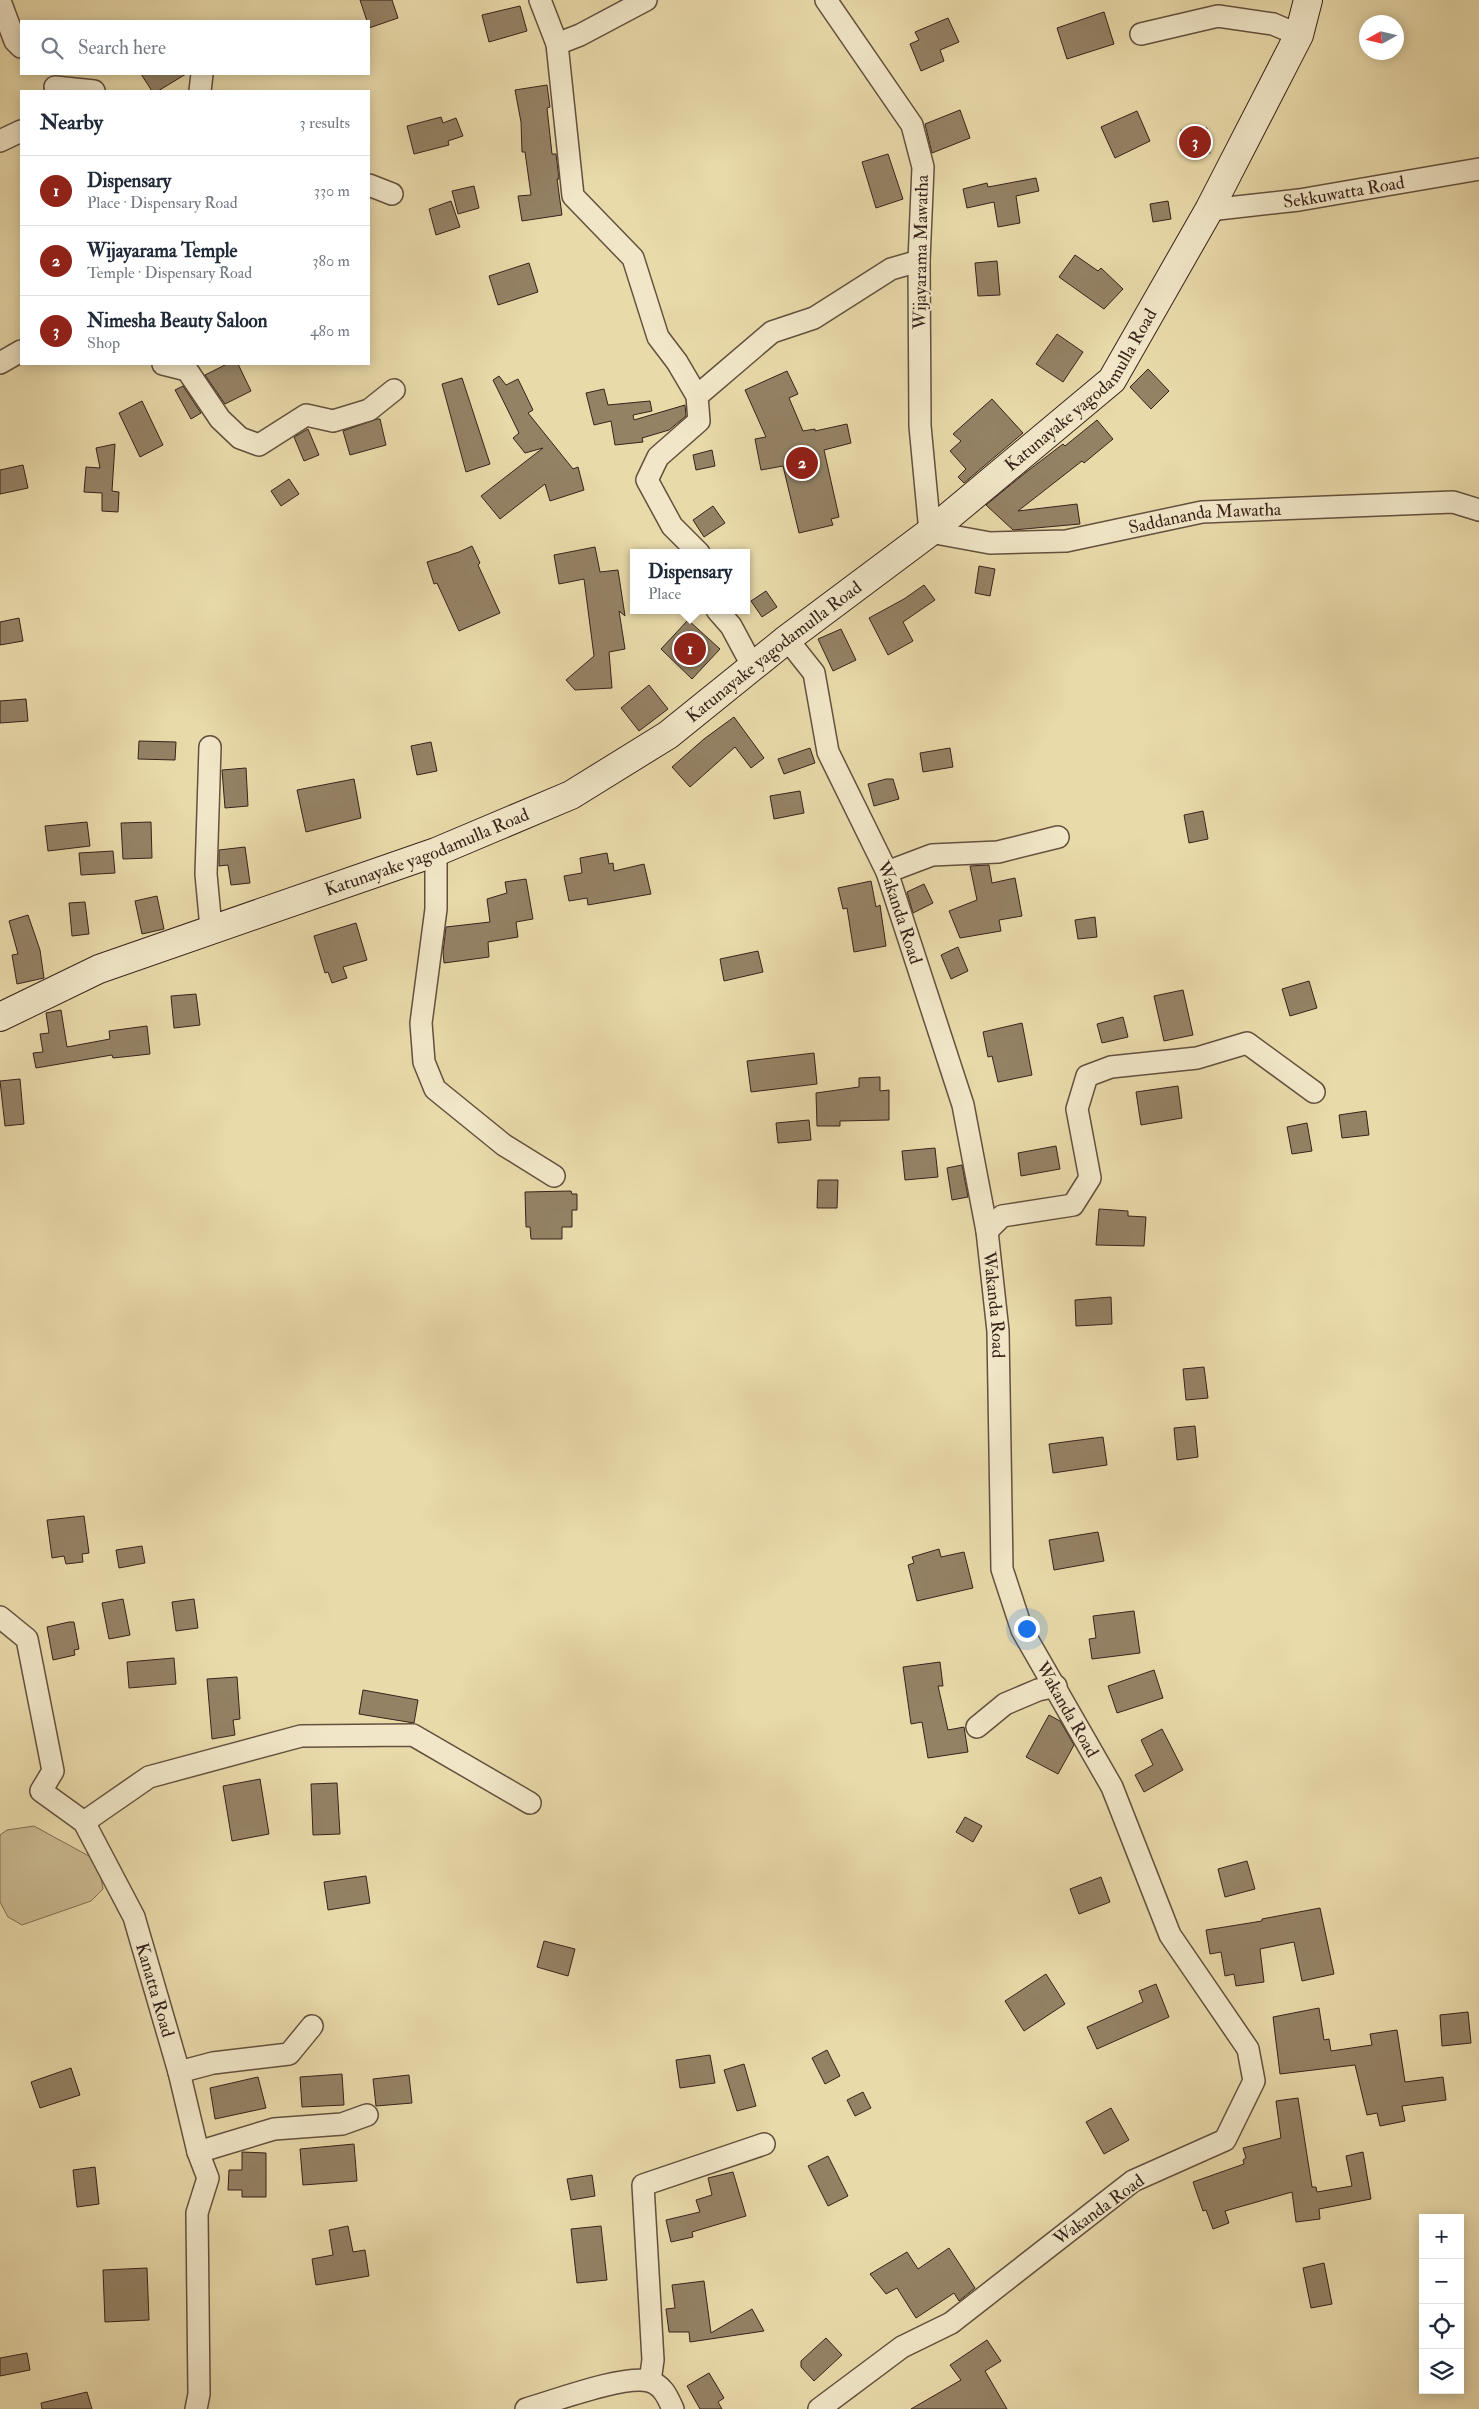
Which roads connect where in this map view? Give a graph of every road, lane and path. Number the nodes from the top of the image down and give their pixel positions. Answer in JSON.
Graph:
{"nodes":[{"id":1,"x":540,"y":0,"type":"edge"},
{"id":2,"x":646,"y":0,"type":"edge"},
{"id":3,"x":826,"y":0,"type":"edge"},
{"id":4,"x":1308,"y":0,"type":"edge"},
{"id":5,"x":0,"y":1,"type":"edge"},
{"id":6,"x":1141,"y":34,"type":"dead end"},
{"id":7,"x":1299,"y":35,"type":"junction"},
{"id":8,"x":558,"y":44,"type":"junction"},
{"id":9,"x":20,"y":46,"type":"edge"},
{"id":10,"x":202,"y":75,"type":"edge"},
{"id":11,"x":53,"y":84,"type":"edge"},
{"id":12,"x":88,"y":90,"type":"edge"},
{"id":13,"x":200,"y":90,"type":"edge"},
{"id":14,"x":20,"y":131,"type":"edge"},
{"id":15,"x":0,"y":141,"type":"edge"},
{"id":16,"x":1479,"y":169,"type":"edge"},
{"id":17,"x":370,"y":186,"type":"edge"},
{"id":18,"x":392,"y":194,"type":"dead end"},
{"id":19,"x":1209,"y":210,"type":"junction"},
{"id":20,"x":919,"y":261,"type":"junction"},
{"id":21,"x":20,"y":353,"type":"edge"},
{"id":22,"x":0,"y":363,"type":"edge"},
{"id":23,"x":167,"y":365,"type":"edge"},
{"id":24,"x":394,"y":390,"type":"dead end"},
{"id":25,"x":697,"y":400,"type":"junction"},
{"id":26,"x":1479,"y":510,"type":"edge"},
{"id":27,"x":930,"y":532,"type":"junction"},
{"id":28,"x":695,"y":549,"type":"edge"},
{"id":29,"x":720,"y":614,"type":"edge"},
{"id":30,"x":787,"y":639,"type":"junction"},
{"id":31,"x":753,"y":667,"type":"junction"},
{"id":32,"x":210,"y":747,"type":"dead end"},
{"id":33,"x":1058,"y":837,"type":"dead end"},
{"id":34,"x":436,"y":852,"type":"junction"},
{"id":35,"x":887,"y":872,"type":"junction"},
{"id":36,"x":211,"y":928,"type":"junction"},
{"id":37,"x":0,"y":1017,"type":"edge"},
{"id":38,"x":1314,"y":1092,"type":"dead end"},
{"id":39,"x":554,"y":1176,"type":"dead end"},
{"id":40,"x":987,"y":1231,"type":"junction"},
{"id":41,"x":0,"y":1617,"type":"edge"},
{"id":42,"x":1056,"y":1686,"type":"junction"},
{"id":43,"x":976,"y":1728,"type":"dead end"},
{"id":44,"x":530,"y":1803,"type":"dead end"},
{"id":45,"x":84,"y":1822,"type":"junction"},
{"id":46,"x":312,"y":2026,"type":"dead end"},
{"id":47,"x":179,"y":2072,"type":"junction"},
{"id":48,"x":367,"y":2115,"type":"dead end"},
{"id":49,"x":764,"y":2144,"type":"dead end"},
{"id":50,"x":198,"y":2152,"type":"junction"},
{"id":51,"x":650,"y":2381,"type":"junction"},
{"id":52,"x":196,"y":2409,"type":"edge"},
{"id":53,"x":526,"y":2409,"type":"edge"},
{"id":54,"x":673,"y":2409,"type":"edge"},
{"id":55,"x":819,"y":2409,"type":"edge"}],
"edges":[{"from":1,"to":8,"type":"street"},
{"from":2,"to":8,"type":"street"},
{"from":3,"to":20,"type":"street","name":"Wijayarama Mawatha"},
{"from":4,"to":7,"type":"main road","name":"Katunayake yagodamulla Road"},
{"from":5,"to":9,"type":"street"},
{"from":6,"to":7,"type":"street"},
{"from":7,"to":19,"type":"main road","name":"Katunayake yagodamulla Road"},
{"from":8,"to":25,"type":"street"},
{"from":10,"to":13,"type":"street"},
{"from":11,"to":12,"type":"street"},
{"from":14,"to":15,"type":"street"},
{"from":16,"to":19,"type":"street","name":"Sekkuwatta Road"},
{"from":17,"to":18,"type":"street"},
{"from":19,"to":27,"type":"main road","name":"Katunayake yagodamulla Road"},
{"from":20,"to":25,"type":"street"},
{"from":20,"to":27,"type":"street","name":"Wijayarama Mawatha"},
{"from":21,"to":22,"type":"street"},
{"from":23,"to":24,"type":"street"},
{"from":25,"to":28,"type":"street"},
{"from":26,"to":27,"type":"street","name":"Saddananda Mawatha"},
{"from":27,"to":30,"type":"main road","name":"Katunayake yagodamulla Road"},
{"from":29,"to":31,"type":"street"},
{"from":30,"to":31,"type":"main road","name":"Katunayake yagodamulla Road"},
{"from":30,"to":35,"type":"street","name":"Wakanda Road"},
{"from":31,"to":34,"type":"main road","name":"Katunayake yagodamulla Road"},
{"from":32,"to":36,"type":"street"},
{"from":33,"to":35,"type":"street"},
{"from":34,"to":36,"type":"main road","name":"Katunayake yagodamulla Road"},
{"from":34,"to":39,"type":"street"},
{"from":35,"to":40,"type":"street","name":"Wakanda Road"},
{"from":36,"to":37,"type":"main road","name":"Katunayake yagodamulla Road"},
{"from":38,"to":40,"type":"street"},
{"from":40,"to":42,"type":"street","name":"Wakanda Road"},
{"from":41,"to":45,"type":"street","name":"Kanatta Road"},
{"from":42,"to":43,"type":"street"},
{"from":42,"to":55,"type":"street","name":"Wakanda Road"},
{"from":44,"to":45,"type":"street"},
{"from":45,"to":47,"type":"street","name":"Kanatta Road"},
{"from":46,"to":47,"type":"street"},
{"from":47,"to":50,"type":"street","name":"Kanatta Road"},
{"from":48,"to":50,"type":"street"},
{"from":49,"to":51,"type":"street"},
{"from":50,"to":52,"type":"street","name":"Kanatta Road"},
{"from":51,"to":53,"type":"street"},
{"from":51,"to":54,"type":"street"}]}
